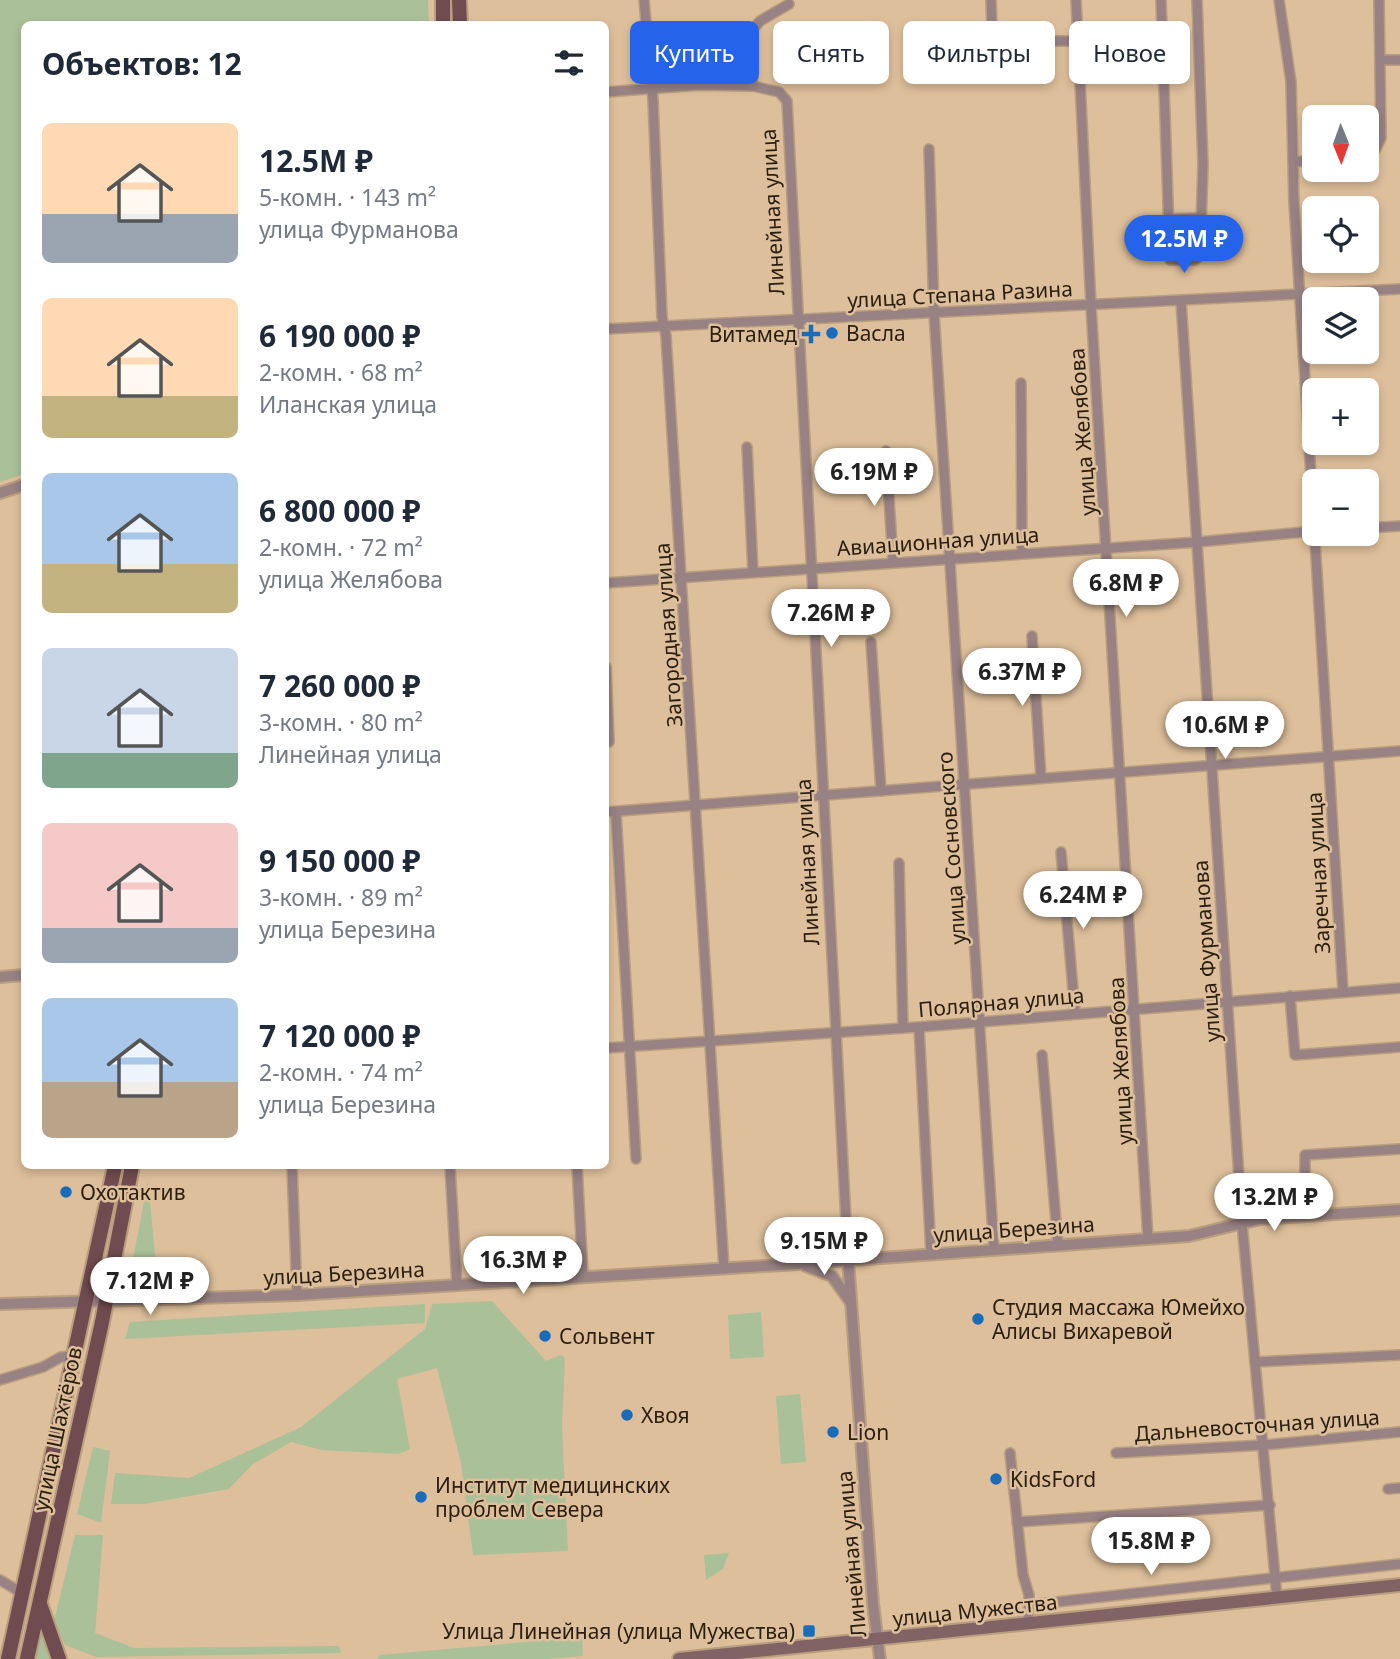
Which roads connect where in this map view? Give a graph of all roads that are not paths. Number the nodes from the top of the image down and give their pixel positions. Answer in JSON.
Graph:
{"nodes":[{"id":1,"x":443,"y":0,"type":"edge"},
{"id":2,"x":459,"y":0,"type":"edge"},
{"id":3,"x":643,"y":0,"type":"edge"},
{"id":4,"x":991,"y":0,"type":"edge"},
{"id":5,"x":1076,"y":0,"type":"edge"},
{"id":6,"x":1161,"y":0,"type":"edge"},
{"id":7,"x":1197,"y":0,"type":"edge"},
{"id":8,"x":1279,"y":0,"type":"edge"},
{"id":9,"x":1379,"y":0,"type":"edge"},
{"id":10,"x":789,"y":4,"type":"dead end"},
{"id":11,"x":443,"y":21,"type":"edge"},
{"id":12,"x":460,"y":21,"type":"edge"},
{"id":13,"x":1077,"y":21,"type":"edge"},
{"id":14,"x":1069,"y":41,"type":"edge"},
{"id":15,"x":1400,"y":60,"type":"edge"},
{"id":16,"x":1380,"y":61,"type":"junction"},
{"id":17,"x":1079,"y":84,"type":"edge"},
{"id":18,"x":753,"y":86,"type":"junction"},
{"id":19,"x":649,"y":89,"type":"junction"},
{"id":20,"x":609,"y":92,"type":"edge"},
{"id":21,"x":1379,"y":145,"type":"edge"},
{"id":22,"x":929,"y":149,"type":"dead end"},
{"id":23,"x":1302,"y":161,"type":"edge"},
{"id":24,"x":1293,"y":162,"type":"junction"},
{"id":25,"x":1200,"y":218,"type":"junction"},
{"id":26,"x":1169,"y":219,"type":"junction"},
{"id":27,"x":1400,"y":289,"type":"edge"},
{"id":28,"x":1300,"y":295,"type":"junction"},
{"id":29,"x":1181,"y":301,"type":"junction"},
{"id":30,"x":1091,"y":306,"type":"junction"},
{"id":31,"x":934,"y":313,"type":"junction"},
{"id":32,"x":797,"y":319,"type":"junction"},
{"id":33,"x":664,"y":326,"type":"junction"},
{"id":34,"x":609,"y":329,"type":"edge"},
{"id":35,"x":1021,"y":383,"type":"dead end"},
{"id":36,"x":747,"y":447,"type":"dead end"},
{"id":37,"x":886,"y":451,"type":"dead end"},
{"id":38,"x":1310,"y":469,"type":"edge"},
{"id":39,"x":21,"y":486,"type":"edge"},
{"id":40,"x":0,"y":493,"type":"edge"},
{"id":41,"x":1400,"y":526,"type":"edge"},
{"id":42,"x":1379,"y":527,"type":"edge"},
{"id":43,"x":1302,"y":532,"type":"edge"},
{"id":44,"x":1198,"y":542,"type":"junction"},
{"id":45,"x":1315,"y":546,"type":"edge"},
{"id":46,"x":1107,"y":548,"type":"junction"},
{"id":47,"x":1022,"y":552,"type":"junction"},
{"id":48,"x":951,"y":559,"type":"junction"},
{"id":49,"x":892,"y":562,"type":"junction"},
{"id":50,"x":813,"y":568,"type":"junction"},
{"id":51,"x":753,"y":572,"type":"junction"},
{"id":52,"x":682,"y":578,"type":"junction"},
{"id":53,"x":609,"y":583,"type":"edge"},
{"id":54,"x":1032,"y":636,"type":"dead end"},
{"id":55,"x":871,"y":642,"type":"dead end"},
{"id":56,"x":1400,"y":751,"type":"edge"},
{"id":57,"x":1329,"y":757,"type":"junction"},
{"id":58,"x":1210,"y":765,"type":"junction"},
{"id":59,"x":1121,"y":771,"type":"junction"},
{"id":60,"x":1041,"y":778,"type":"junction"},
{"id":61,"x":964,"y":785,"type":"junction"},
{"id":62,"x":881,"y":791,"type":"junction"},
{"id":63,"x":822,"y":795,"type":"junction"},
{"id":64,"x":696,"y":805,"type":"junction"},
{"id":65,"x":610,"y":812,"type":"edge"},
{"id":66,"x":1062,"y":852,"type":"dead end"},
{"id":67,"x":899,"y":863,"type":"dead end"},
{"id":68,"x":21,"y":975,"type":"edge"},
{"id":69,"x":0,"y":977,"type":"edge"},
{"id":70,"x":1400,"y":988,"type":"edge"},
{"id":71,"x":1343,"y":990,"type":"junction"},
{"id":72,"x":1290,"y":996,"type":"junction"},
{"id":73,"x":1227,"y":1003,"type":"junction"},
{"id":74,"x":1135,"y":1009,"type":"junction"},
{"id":75,"x":1075,"y":1013,"type":"junction"},
{"id":76,"x":981,"y":1021,"type":"junction"},
{"id":77,"x":919,"y":1027,"type":"junction"},
{"id":78,"x":903,"y":1028,"type":"junction"},
{"id":79,"x":835,"y":1032,"type":"junction"},
{"id":80,"x":712,"y":1039,"type":"junction"},
{"id":81,"x":629,"y":1046,"type":"junction"},
{"id":82,"x":1400,"y":1047,"type":"edge"},
{"id":83,"x":609,"y":1048,"type":"edge"},
{"id":84,"x":1042,"y":1055,"type":"dead end"},
{"id":85,"x":1400,"y":1149,"type":"edge"},
{"id":86,"x":636,"y":1159,"type":"dead end"},
{"id":87,"x":114,"y":1169,"type":"edge"},
{"id":88,"x":131,"y":1169,"type":"edge"},
{"id":89,"x":292,"y":1169,"type":"edge"},
{"id":90,"x":450,"y":1169,"type":"edge"},
{"id":91,"x":576,"y":1169,"type":"edge"},
{"id":92,"x":1400,"y":1210,"type":"edge"},
{"id":93,"x":1305,"y":1214,"type":"junction"},
{"id":94,"x":1242,"y":1223,"type":"junction"},
{"id":95,"x":1148,"y":1239,"type":"junction"},
{"id":96,"x":1058,"y":1245,"type":"junction"},
{"id":97,"x":994,"y":1251,"type":"junction"},
{"id":98,"x":931,"y":1254,"type":"junction"},
{"id":99,"x":848,"y":1259,"type":"junction"},
{"id":100,"x":798,"y":1264,"type":"junction"},
{"id":101,"x":724,"y":1269,"type":"junction"},
{"id":102,"x":583,"y":1275,"type":"junction"},
{"id":103,"x":457,"y":1286,"type":"junction"},
{"id":104,"x":297,"y":1295,"type":"junction"},
{"id":105,"x":85,"y":1301,"type":"junction"},
{"id":106,"x":105,"y":1302,"type":"junction"},
{"id":107,"x":851,"y":1302,"type":"junction"},
{"id":108,"x":0,"y":1304,"type":"edge"},
{"id":109,"x":1400,"y":1355,"type":"edge"},
{"id":110,"x":73,"y":1356,"type":"junction"},
{"id":111,"x":1255,"y":1362,"type":"junction"},
{"id":112,"x":0,"y":1380,"type":"edge"},
{"id":113,"x":1400,"y":1432,"type":"edge"},
{"id":114,"x":1264,"y":1445,"type":"junction"},
{"id":115,"x":1010,"y":1453,"type":"dead end"},
{"id":116,"x":1116,"y":1453,"type":"dead end"},
{"id":117,"x":1400,"y":1488,"type":"edge"},
{"id":118,"x":1388,"y":1489,"type":"dead end"},
{"id":119,"x":1270,"y":1505,"type":"junction"},
{"id":120,"x":1017,"y":1522,"type":"junction"},
{"id":121,"x":1400,"y":1564,"type":"edge"},
{"id":122,"x":0,"y":1580,"type":"edge"},
{"id":123,"x":1276,"y":1580,"type":"junction"},
{"id":124,"x":1400,"y":1585,"type":"edge"},
{"id":125,"x":22,"y":1593,"type":"junction"},
{"id":126,"x":39,"y":1598,"type":"junction"},
{"id":127,"x":1277,"y":1598,"type":"junction"},
{"id":128,"x":1029,"y":1605,"type":"junction"},
{"id":129,"x":1028,"y":1624,"type":"junction"},
{"id":130,"x":878,"y":1640,"type":"junction"},
{"id":131,"x":8,"y":1659,"type":"edge"},
{"id":132,"x":27,"y":1659,"type":"edge"},
{"id":133,"x":59,"y":1659,"type":"edge"},
{"id":134,"x":678,"y":1659,"type":"edge"},
{"id":135,"x":880,"y":1659,"type":"edge"}],
"edges":[{"from":1,"to":11,"type":"main road"},
{"from":2,"to":12,"type":"main road"},
{"from":3,"to":19,"type":"street","name":"Загородная улица"},
{"from":4,"to":14,"type":"street"},
{"from":5,"to":13,"type":"street","name":"улица Желябова"},
{"from":6,"to":26,"type":"street"},
{"from":7,"to":25,"type":"street"},
{"from":8,"to":24,"type":"street","name":"Заречная улица"},
{"from":9,"to":16,"type":"street"},
{"from":10,"to":18,"type":"street"},
{"from":15,"to":16,"type":"street"},
{"from":16,"to":21,"type":"street"},
{"from":17,"to":30,"type":"street","name":"улица Желябова"},
{"from":18,"to":19,"type":"street"},
{"from":18,"to":32,"type":"street","name":"Линейная улица"},
{"from":19,"to":20,"type":"street"},
{"from":19,"to":33,"type":"street","name":"Загородная улица"},
{"from":22,"to":31,"type":"street","name":"улица Сосновского"},
{"from":23,"to":24,"type":"street"},
{"from":24,"to":28,"type":"street","name":"Заречная улица"},
{"from":25,"to":26,"type":"street"},
{"from":25,"to":26,"type":"street"},
{"from":27,"to":28,"type":"street","name":"улица Степана Разина"},
{"from":28,"to":29,"type":"street","name":"улица Степана Разина"},
{"from":28,"to":38,"type":"street","name":"Заречная улица"},
{"from":29,"to":30,"type":"street","name":"улица Степана Разина"},
{"from":29,"to":44,"type":"street","name":"улица Фурманова"},
{"from":30,"to":31,"type":"street","name":"улица Степана Разина"},
{"from":30,"to":46,"type":"street","name":"улица Желябова"},
{"from":31,"to":32,"type":"street","name":"улица Степана Разина"},
{"from":31,"to":48,"type":"street","name":"улица Сосновского"},
{"from":32,"to":33,"type":"street","name":"улица Степана Разина"},
{"from":32,"to":50,"type":"street","name":"Линейная улица"},
{"from":33,"to":34,"type":"street","name":"улица Степана Разина"},
{"from":33,"to":52,"type":"street","name":"Загородная улица"},
{"from":35,"to":47,"type":"street"},
{"from":36,"to":51,"type":"street"},
{"from":37,"to":49,"type":"street"},
{"from":39,"to":40,"type":"street"},
{"from":41,"to":42,"type":"street"},
{"from":43,"to":44,"type":"street","name":"Авиационная улица"},
{"from":44,"to":46,"type":"street","name":"Авиационная улица"},
{"from":44,"to":58,"type":"street","name":"улица Фурманова"},
{"from":45,"to":57,"type":"street","name":"Заречная улица"},
{"from":46,"to":47,"type":"street","name":"Авиационная улица"},
{"from":46,"to":59,"type":"street","name":"улица Желябова"},
{"from":47,"to":48,"type":"street","name":"Авиационная улица"},
{"from":48,"to":49,"type":"street","name":"Авиационная улица"},
{"from":48,"to":61,"type":"street","name":"улица Сосновского"},
{"from":49,"to":50,"type":"street","name":"Авиационная улица"},
{"from":50,"to":51,"type":"street","name":"Авиационная улица"},
{"from":50,"to":63,"type":"street","name":"Линейная улица"},
{"from":51,"to":52,"type":"street","name":"Авиационная улица"},
{"from":52,"to":53,"type":"street","name":"Авиационная улица"},
{"from":52,"to":64,"type":"street","name":"Загородная улица"},
{"from":54,"to":60,"type":"street"},
{"from":55,"to":62,"type":"street"},
{"from":56,"to":57,"type":"street"},
{"from":57,"to":58,"type":"street"},
{"from":57,"to":71,"type":"street","name":"Заречная улица"},
{"from":58,"to":59,"type":"street"},
{"from":58,"to":73,"type":"street","name":"улица Фурманова"},
{"from":59,"to":60,"type":"street"},
{"from":59,"to":74,"type":"street","name":"улица Желябова"},
{"from":60,"to":61,"type":"street"},
{"from":61,"to":62,"type":"street"},
{"from":61,"to":76,"type":"street","name":"улица Сосновского"},
{"from":62,"to":63,"type":"street"},
{"from":63,"to":64,"type":"street"},
{"from":63,"to":79,"type":"street","name":"Линейная улица"},
{"from":64,"to":65,"type":"street"},
{"from":64,"to":80,"type":"street","name":"Загородная улица"},
{"from":65,"to":81,"type":"street"},
{"from":66,"to":75,"type":"street"},
{"from":67,"to":78,"type":"street"},
{"from":68,"to":69,"type":"street"},
{"from":70,"to":71,"type":"street","name":"Полярная улица"},
{"from":71,"to":72,"type":"street","name":"Полярная улица"},
{"from":72,"to":73,"type":"street","name":"Полярная улица"},
{"from":72,"to":82,"type":"street"},
{"from":73,"to":74,"type":"street","name":"Полярная улица"},
{"from":73,"to":94,"type":"street","name":"улица Фурманова"},
{"from":74,"to":75,"type":"street","name":"Полярная улица"},
{"from":74,"to":95,"type":"street","name":"улица Желябова"},
{"from":75,"to":76,"type":"street","name":"Полярная улица"},
{"from":76,"to":77,"type":"street","name":"Полярная улица"},
{"from":76,"to":97,"type":"street","name":"улица Сосновского"},
{"from":77,"to":78,"type":"street","name":"Полярная улица"},
{"from":77,"to":98,"type":"street"},
{"from":78,"to":79,"type":"street","name":"Полярная улица"},
{"from":79,"to":80,"type":"street","name":"Полярная улица"},
{"from":79,"to":99,"type":"street","name":"Линейная улица"},
{"from":80,"to":81,"type":"street","name":"Полярная улица"},
{"from":80,"to":101,"type":"street","name":"Загородная улица"},
{"from":81,"to":83,"type":"street","name":"Полярная улица"},
{"from":81,"to":86,"type":"street"},
{"from":84,"to":96,"type":"street"},
{"from":85,"to":93,"type":"street"},
{"from":87,"to":105,"type":"main road","name":"улица Шахтёров"},
{"from":88,"to":106,"type":"main road","name":"улица Шахтёров"},
{"from":89,"to":104,"type":"street"},
{"from":90,"to":103,"type":"street"},
{"from":91,"to":102,"type":"street"},
{"from":92,"to":93,"type":"street","name":"улица Березина"},
{"from":93,"to":94,"type":"street","name":"улица Березина"},
{"from":94,"to":95,"type":"street","name":"улица Березина"},
{"from":94,"to":111,"type":"street","name":"улица Фурманова"},
{"from":95,"to":96,"type":"street","name":"улица Березина"},
{"from":96,"to":97,"type":"street","name":"улица Березина"},
{"from":97,"to":98,"type":"street","name":"улица Березина"},
{"from":98,"to":99,"type":"street","name":"улица Березина"},
{"from":99,"to":100,"type":"street","name":"улица Березина"},
{"from":99,"to":107,"type":"street","name":"Линейная улица"},
{"from":100,"to":101,"type":"street","name":"улица Березина"},
{"from":100,"to":107,"type":"street"},
{"from":101,"to":102,"type":"street","name":"улица Березина"},
{"from":102,"to":103,"type":"street","name":"улица Березина"},
{"from":103,"to":104,"type":"street","name":"улица Березина"},
{"from":104,"to":106,"type":"street","name":"улица Березина"},
{"from":105,"to":106,"type":"street","name":"улица Березина"},
{"from":105,"to":108,"type":"street","name":"улица Березина"},
{"from":105,"to":110,"type":"main road","name":"улица Шахтёров"},
{"from":106,"to":126,"type":"main road","name":"улица Шахтёров"},
{"from":107,"to":130,"type":"street","name":"Линейная улица"},
{"from":109,"to":111,"type":"street"},
{"from":110,"to":112,"type":"street"},
{"from":110,"to":125,"type":"main road","name":"улица Шахтёров"},
{"from":111,"to":114,"type":"street","name":"улица Фурманова"},
{"from":113,"to":114,"type":"street","name":"Дальневосточная улица"},
{"from":114,"to":116,"type":"street","name":"Дальневосточная улица"},
{"from":114,"to":119,"type":"street","name":"улица Фурманова"},
{"from":115,"to":120,"type":"street"},
{"from":117,"to":118,"type":"street"},
{"from":119,"to":120,"type":"street"},
{"from":119,"to":123,"type":"street","name":"улица Фурманова"},
{"from":120,"to":128,"type":"street"},
{"from":121,"to":123,"type":"street"},
{"from":122,"to":125,"type":"street"},
{"from":123,"to":127,"type":"street","name":"улица Фурманова"},
{"from":123,"to":128,"type":"street"},
{"from":124,"to":127,"type":"main road","name":"улица Мужества"},
{"from":125,"to":131,"type":"main road","name":"улица Шахтёров"},
{"from":126,"to":132,"type":"main road","name":"улица Шахтёров"},
{"from":126,"to":133,"type":"main road"},
{"from":127,"to":129,"type":"main road","name":"улица Мужества"},
{"from":128,"to":129,"type":"street"},
{"from":129,"to":130,"type":"main road","name":"улица Мужества"},
{"from":130,"to":134,"type":"main road","name":"улица Мужества"},
{"from":130,"to":135,"type":"street","name":"Линейная улица"}]}
